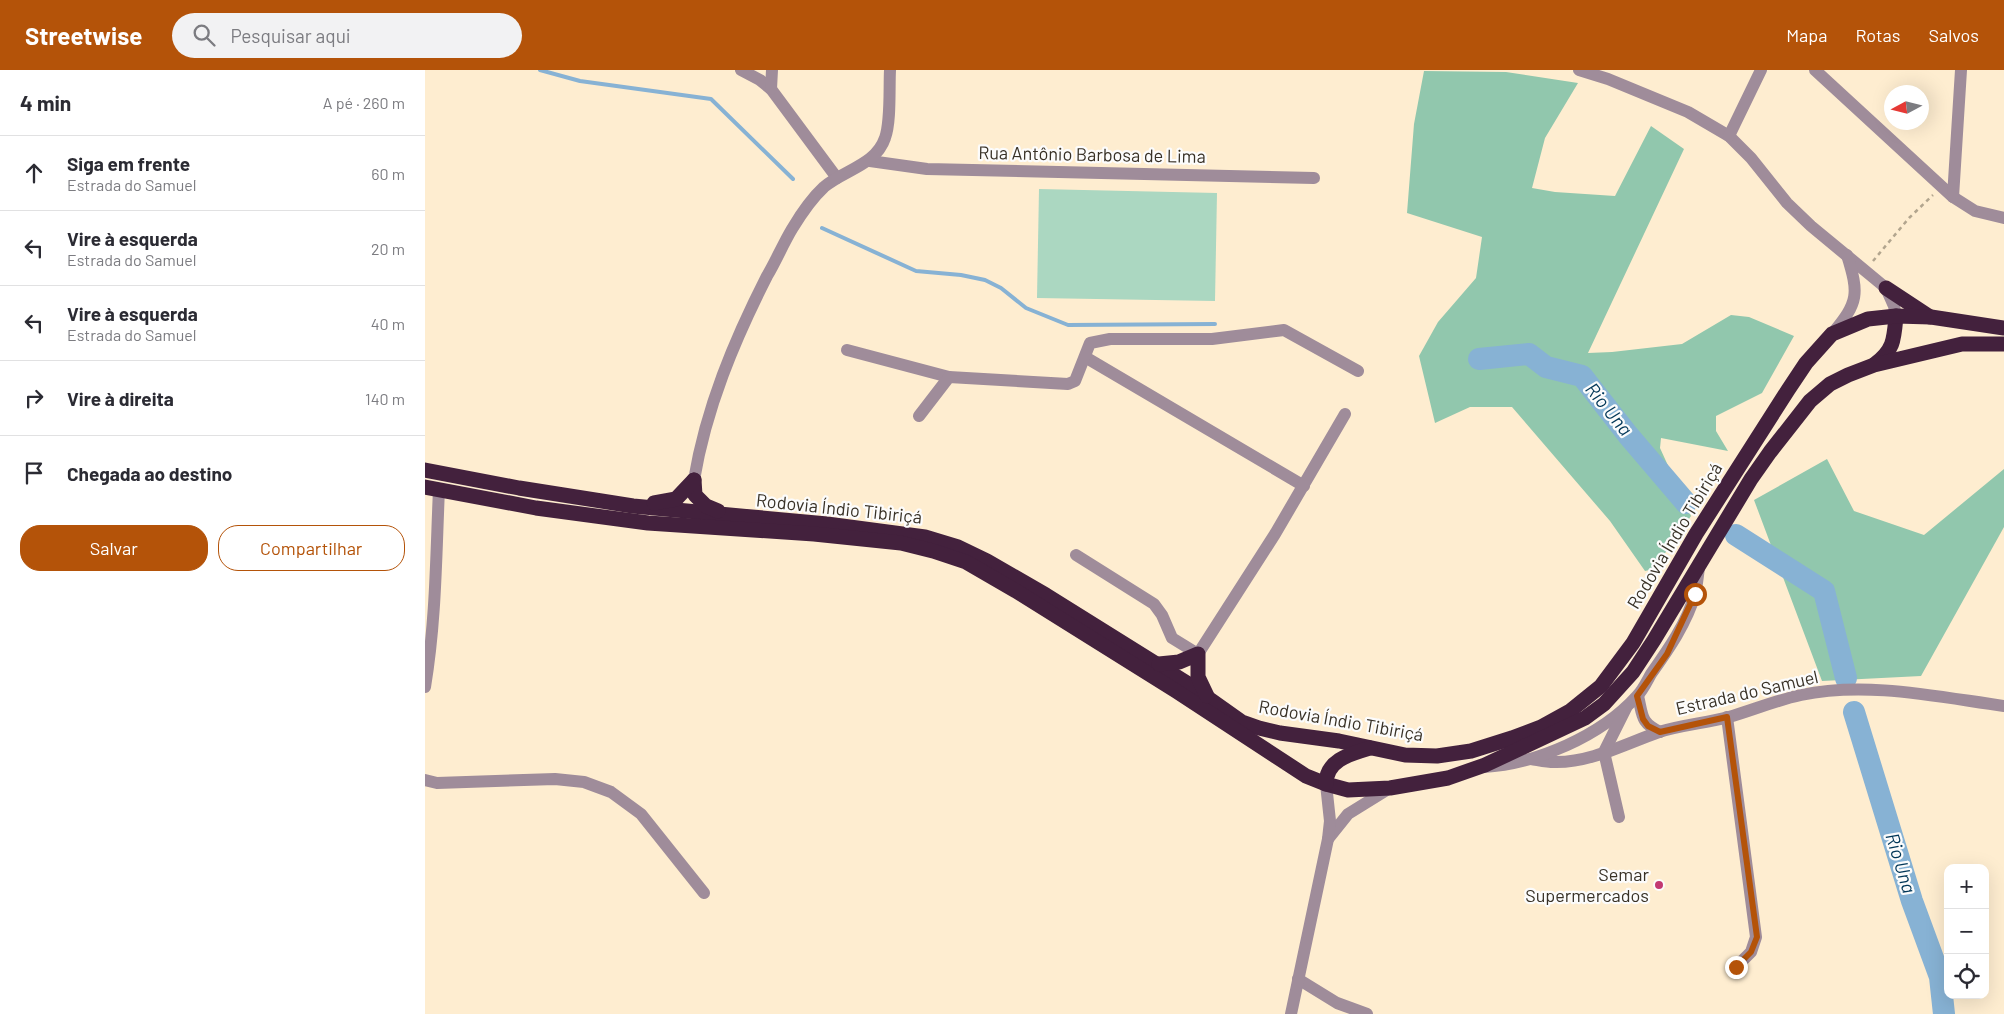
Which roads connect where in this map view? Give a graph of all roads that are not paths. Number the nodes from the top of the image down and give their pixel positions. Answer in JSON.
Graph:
{"nodes":[{"id":1,"x":741,"y":70,"type":"edge"},
{"id":2,"x":772,"y":70,"type":"edge"},
{"id":3,"x":890,"y":70,"type":"edge"},
{"id":4,"x":1761,"y":70,"type":"edge"},
{"id":5,"x":1815,"y":70,"type":"edge"},
{"id":6,"x":1961,"y":70,"type":"edge"},
{"id":7,"x":1587,"y":71,"type":"edge"},
{"id":8,"x":1610,"y":75,"type":"edge"},
{"id":9,"x":771,"y":89,"type":"junction"},
{"id":10,"x":1729,"y":136,"type":"junction"},
{"id":11,"x":870,"y":161,"type":"junction"},
{"id":12,"x":837,"y":178,"type":"junction"},
{"id":13,"x":1314,"y":178,"type":"dead end"},
{"id":14,"x":1953,"y":197,"type":"junction"},
{"id":15,"x":2004,"y":218,"type":"edge"},
{"id":16,"x":1847,"y":255,"type":"junction"},
{"id":17,"x":1886,"y":288,"type":"junction"},
{"id":18,"x":1896,"y":316,"type":"junction"},
{"id":19,"x":1931,"y":317,"type":"junction"},
{"id":20,"x":2004,"y":328,"type":"edge"},
{"id":21,"x":1833,"y":334,"type":"junction"},
{"id":22,"x":2004,"y":344,"type":"edge"},
{"id":23,"x":847,"y":350,"type":"dead end"},
{"id":24,"x":1085,"y":357,"type":"junction"},
{"id":25,"x":1873,"y":365,"type":"junction"},
{"id":26,"x":1358,"y":371,"type":"dead end"},
{"id":27,"x":949,"y":376,"type":"junction"},
{"id":28,"x":1345,"y":414,"type":"dead end"},
{"id":29,"x":919,"y":416,"type":"dead end"},
{"id":30,"x":425,"y":470,"type":"edge"},
{"id":31,"x":694,"y":480,"type":"junction"},
{"id":32,"x":1305,"y":486,"type":"junction"},
{"id":33,"x":432,"y":488,"type":"edge"},
{"id":34,"x":633,"y":506,"type":"junction"},
{"id":35,"x":749,"y":518,"type":"junction"},
{"id":36,"x":1076,"y":555,"type":"dead end"},
{"id":37,"x":1700,"y":565,"type":"junction"},
{"id":38,"x":1198,"y":654,"type":"junction"},
{"id":39,"x":1159,"y":664,"type":"junction"},
{"id":40,"x":425,"y":687,"type":"edge"},
{"id":41,"x":1207,"y":698,"type":"junction"},
{"id":42,"x":1633,"y":700,"type":"junction"},
{"id":43,"x":2004,"y":706,"type":"edge"},
{"id":44,"x":1727,"y":717,"type":"junction"},
{"id":45,"x":1660,"y":732,"type":"junction"},
{"id":46,"x":1371,"y":748,"type":"junction"},
{"id":47,"x":1605,"y":752,"type":"junction"},
{"id":48,"x":1531,"y":759,"type":"junction"},
{"id":49,"x":1480,"y":768,"type":"junction"},
{"id":50,"x":425,"y":780,"type":"edge"},
{"id":51,"x":1326,"y":784,"type":"junction"},
{"id":52,"x":1390,"y":788,"type":"junction"},
{"id":53,"x":1619,"y":817,"type":"dead end"},
{"id":54,"x":1328,"y":839,"type":"junction"},
{"id":55,"x":704,"y":893,"type":"dead end"},
{"id":56,"x":1736,"y":967,"type":"dead end"},
{"id":57,"x":1298,"y":979,"type":"junction"},
{"id":58,"x":1291,"y":1014,"type":"edge"},
{"id":59,"x":1367,"y":1014,"type":"edge"}],
"edges":[{"from":1,"to":9,"type":"street"},
{"from":2,"to":9,"type":"street"},
{"from":3,"to":11,"type":"street"},
{"from":4,"to":10,"type":"street"},
{"from":5,"to":14,"type":"street"},
{"from":6,"to":14,"type":"street"},
{"from":7,"to":8,"type":"street"},
{"from":8,"to":10,"type":"street"},
{"from":9,"to":12,"type":"street"},
{"from":10,"to":16,"type":"street"},
{"from":11,"to":12,"type":"street"},
{"from":11,"to":13,"type":"street","name":"Rua Antônio Barbosa de Lima"},
{"from":12,"to":31,"type":"street"},
{"from":14,"to":15,"type":"street"},
{"from":16,"to":17,"type":"street"},
{"from":16,"to":21,"type":"street"},
{"from":17,"to":18,"type":"street"},
{"from":17,"to":19,"type":"highway"},
{"from":18,"to":19,"type":"highway","name":"Rodovia Índio Tibiriçá"},
{"from":18,"to":21,"type":"highway","name":"Rodovia Índio Tibiriçá"},
{"from":18,"to":25,"type":"highway"},
{"from":19,"to":20,"type":"highway","name":"Rodovia Índio Tibiriçá"},
{"from":21,"to":46,"type":"highway","name":"Rodovia Índio Tibiriçá"},
{"from":22,"to":25,"type":"highway","name":"Rodovia Índio Tibiriçá"},
{"from":23,"to":27,"type":"street"},
{"from":24,"to":26,"type":"street"},
{"from":24,"to":27,"type":"street"},
{"from":24,"to":32,"type":"street"},
{"from":25,"to":37,"type":"highway","name":"Rodovia Índio Tibiriçá"},
{"from":27,"to":29,"type":"street"},
{"from":28,"to":32,"type":"street"},
{"from":30,"to":34,"type":"highway","name":"Rodovia Índio Tibiriçá"},
{"from":31,"to":34,"type":"highway"},
{"from":31,"to":35,"type":"highway"},
{"from":32,"to":38,"type":"street"},
{"from":33,"to":40,"type":"street"},
{"from":33,"to":51,"type":"highway","name":"Rodovia Índio Tibiriçá"},
{"from":34,"to":35,"type":"highway","name":"Rodovia Índio Tibiriçá"},
{"from":35,"to":39,"type":"highway","name":"Rodovia Índio Tibiriçá"},
{"from":36,"to":38,"type":"street"},
{"from":37,"to":42,"type":"street"},
{"from":37,"to":49,"type":"highway","name":"Rodovia Índio Tibiriçá"},
{"from":38,"to":39,"type":"highway"},
{"from":38,"to":41,"type":"highway"},
{"from":39,"to":41,"type":"highway","name":"Rodovia Índio Tibiriçá"},
{"from":41,"to":46,"type":"highway","name":"Rodovia Índio Tibiriçá"},
{"from":42,"to":45,"type":"street","name":"Estrada do Samuel"},
{"from":42,"to":47,"type":"street"},
{"from":42,"to":48,"type":"street"},
{"from":43,"to":44,"type":"street","name":"Estrada do Samuel"},
{"from":44,"to":45,"type":"street","name":"Estrada do Samuel"},
{"from":44,"to":56,"type":"street"},
{"from":45,"to":47,"type":"street"},
{"from":46,"to":51,"type":"highway"},
{"from":47,"to":48,"type":"street"},
{"from":47,"to":53,"type":"street"},
{"from":48,"to":49,"type":"street"},
{"from":49,"to":52,"type":"highway","name":"Rodovia Índio Tibiriçá"},
{"from":50,"to":55,"type":"street"},
{"from":51,"to":52,"type":"highway","name":"Rodovia Índio Tibiriçá"},
{"from":51,"to":54,"type":"street"},
{"from":52,"to":54,"type":"street"},
{"from":54,"to":57,"type":"street"},
{"from":57,"to":58,"type":"street"},
{"from":57,"to":59,"type":"street"}]}
